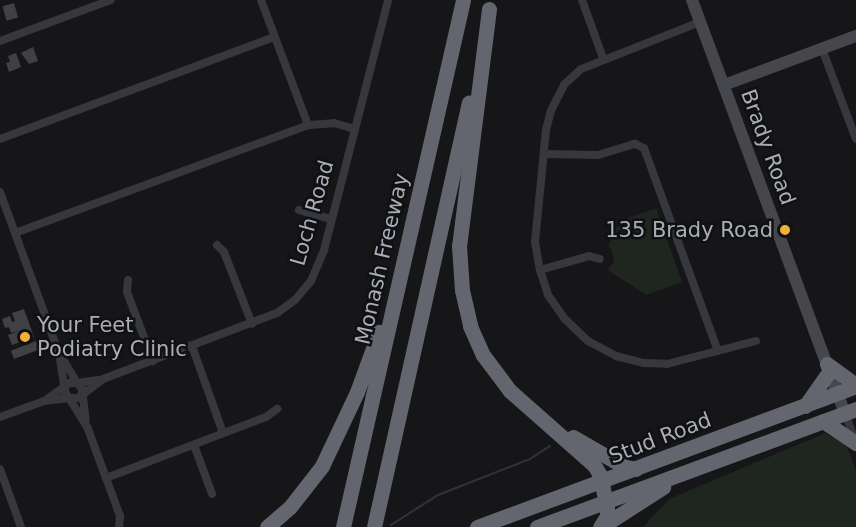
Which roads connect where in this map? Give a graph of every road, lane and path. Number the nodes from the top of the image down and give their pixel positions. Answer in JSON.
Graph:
{"nodes":[{"id":1,"x":111,"y":0,"type":"edge"},
{"id":2,"x":261,"y":0,"type":"edge"},
{"id":3,"x":388,"y":0,"type":"edge"},
{"id":4,"x":463,"y":0,"type":"edge"},
{"id":5,"x":582,"y":0,"type":"edge"},
{"id":6,"x":692,"y":0,"type":"edge"},
{"id":7,"x":490,"y":4,"type":"edge"},
{"id":8,"x":700,"y":22,"type":"junction"},
{"id":9,"x":856,"y":36,"type":"edge"},
{"id":10,"x":275,"y":37,"type":"junction"},
{"id":11,"x":0,"y":41,"type":"edge"},
{"id":12,"x":822,"y":49,"type":"junction"},
{"id":13,"x":603,"y":58,"type":"junction"},
{"id":14,"x":724,"y":85,"type":"junction"},
{"id":15,"x":308,"y":125,"type":"junction"},
{"id":16,"x":355,"y":129,"type":"junction"},
{"id":17,"x":0,"y":139,"type":"edge"},
{"id":18,"x":856,"y":139,"type":"edge"},
{"id":19,"x":545,"y":154,"type":"junction"},
{"id":20,"x":0,"y":192,"type":"edge"},
{"id":21,"x":299,"y":210,"type":"dead end"},
{"id":22,"x":331,"y":219,"type":"junction"},
{"id":23,"x":15,"y":233,"type":"junction"},
{"id":24,"x":217,"y":245,"type":"dead end"},
{"id":25,"x":600,"y":260,"type":"dead end"},
{"id":26,"x":540,"y":270,"type":"junction"},
{"id":27,"x":401,"y":271,"type":"junction"},
{"id":28,"x":128,"y":280,"type":"dead end"},
{"id":29,"x":252,"y":324,"type":"junction"},
{"id":30,"x":756,"y":342,"type":"dead end"},
{"id":31,"x":192,"y":346,"type":"junction"},
{"id":32,"x":718,"y":351,"type":"junction"},
{"id":33,"x":59,"y":353,"type":"junction"},
{"id":34,"x":153,"y":361,"type":"junction"},
{"id":35,"x":828,"y":368,"type":"junction"},
{"id":36,"x":103,"y":379,"type":"junction"},
{"id":37,"x":77,"y":383,"type":"junction"},
{"id":38,"x":856,"y":386,"type":"edge"},
{"id":39,"x":66,"y":387,"type":"junction"},
{"id":40,"x":837,"y":393,"type":"junction"},
{"id":41,"x":82,"y":394,"type":"junction"},
{"id":42,"x":69,"y":398,"type":"junction"},
{"id":43,"x":44,"y":401,"type":"junction"},
{"id":44,"x":805,"y":406,"type":"junction"},
{"id":45,"x":277,"y":409,"type":"dead end"},
{"id":46,"x":850,"y":411,"type":"edge"},
{"id":47,"x":0,"y":417,"type":"edge"},
{"id":48,"x":823,"y":421,"type":"junction"},
{"id":49,"x":88,"y":429,"type":"junction"},
{"id":50,"x":556,"y":432,"type":"junction"},
{"id":51,"x":223,"y":433,"type":"junction"},
{"id":52,"x":855,"y":437,"type":"edge"},
{"id":53,"x":194,"y":445,"type":"junction"},
{"id":54,"x":0,"y":469,"type":"edge"},
{"id":55,"x":636,"y":469,"type":"junction"},
{"id":56,"x":686,"y":473,"type":"junction"},
{"id":57,"x":106,"y":478,"type":"junction"},
{"id":58,"x":602,"y":482,"type":"junction"},
{"id":59,"x":212,"y":494,"type":"dead end"},
{"id":60,"x":606,"y":501,"type":"junction"},
{"id":61,"x":21,"y":527,"type":"edge"},
{"id":62,"x":119,"y":527,"type":"edge"},
{"id":63,"x":267,"y":527,"type":"edge"},
{"id":64,"x":343,"y":527,"type":"edge"},
{"id":65,"x":374,"y":527,"type":"edge"},
{"id":66,"x":477,"y":527,"type":"edge"},
{"id":67,"x":537,"y":527,"type":"edge"},
{"id":68,"x":601,"y":527,"type":"edge"}],
"edges":[{"from":1,"to":11,"type":"street"},
{"from":2,"to":10,"type":"street"},
{"from":3,"to":16,"type":"street","name":"Loch Road"},
{"from":4,"to":27,"type":"highway","name":"Monash Freeway"},
{"from":5,"to":13,"type":"street"},
{"from":6,"to":8,"type":"main road","name":"Brady Road"},
{"from":7,"to":50,"type":"highway"},
{"from":7,"to":65,"type":"highway"},
{"from":8,"to":13,"type":"street"},
{"from":8,"to":14,"type":"main road","name":"Brady Road"},
{"from":9,"to":12,"type":"main road"},
{"from":10,"to":15,"type":"street"},
{"from":10,"to":17,"type":"street"},
{"from":12,"to":14,"type":"main road"},
{"from":12,"to":18,"type":"street"},
{"from":13,"to":19,"type":"street"},
{"from":14,"to":35,"type":"main road","name":"Brady Road"},
{"from":15,"to":16,"type":"street"},
{"from":15,"to":23,"type":"street"},
{"from":16,"to":22,"type":"street","name":"Loch Road"},
{"from":19,"to":26,"type":"street"},
{"from":19,"to":32,"type":"street"},
{"from":20,"to":23,"type":"street"},
{"from":21,"to":22,"type":"street"},
{"from":22,"to":29,"type":"street","name":"Loch Road"},
{"from":23,"to":33,"type":"street"},
{"from":24,"to":29,"type":"street"},
{"from":25,"to":26,"type":"street"},
{"from":26,"to":32,"type":"street"},
{"from":27,"to":63,"type":"highway"},
{"from":27,"to":64,"type":"highway","name":"Monash Freeway"},
{"from":28,"to":34,"type":"street"},
{"from":29,"to":31,"type":"street","name":"Loch Road"},
{"from":30,"to":32,"type":"street"},
{"from":31,"to":34,"type":"street","name":"Loch Road"},
{"from":31,"to":51,"type":"street"},
{"from":33,"to":37,"type":"street"},
{"from":33,"to":39,"type":"street"},
{"from":34,"to":36,"type":"street","name":"Loch Road"},
{"from":35,"to":38,"type":"highway"},
{"from":35,"to":40,"type":"main road","name":"Brady Road"},
{"from":35,"to":44,"type":"highway"},
{"from":36,"to":37,"type":"street","name":"Loch Road"},
{"from":36,"to":41,"type":"street","name":"Loch Road"},
{"from":37,"to":39,"type":"street"},
{"from":37,"to":41,"type":"street"},
{"from":38,"to":40,"type":"highway","name":"Stud Road"},
{"from":39,"to":42,"type":"street"},
{"from":39,"to":43,"type":"street"},
{"from":40,"to":44,"type":"highway","name":"Stud Road"},
{"from":40,"to":46,"type":"main road","name":"Brady Road"},
{"from":41,"to":42,"type":"street"},
{"from":41,"to":49,"type":"street"},
{"from":42,"to":43,"type":"street"},
{"from":42,"to":49,"type":"street"},
{"from":43,"to":47,"type":"street"},
{"from":44,"to":55,"type":"highway","name":"Stud Road"},
{"from":45,"to":51,"type":"street"},
{"from":46,"to":48,"type":"highway","name":"Stud Road"},
{"from":46,"to":52,"type":"street","name":"Brady Road"},
{"from":48,"to":52,"type":"highway"},
{"from":48,"to":56,"type":"highway","name":"Stud Road"},
{"from":49,"to":57,"type":"street"},
{"from":50,"to":55,"type":"highway"},
{"from":50,"to":58,"type":"highway"},
{"from":51,"to":53,"type":"street"},
{"from":53,"to":57,"type":"street"},
{"from":53,"to":59,"type":"street"},
{"from":54,"to":61,"type":"street"},
{"from":55,"to":58,"type":"highway","name":"Stud Road"},
{"from":56,"to":60,"type":"highway","name":"Stud Road"},
{"from":56,"to":68,"type":"highway"},
{"from":57,"to":62,"type":"street"},
{"from":58,"to":60,"type":"highway"},
{"from":58,"to":66,"type":"highway","name":"Stud Road"},
{"from":60,"to":67,"type":"highway","name":"Stud Road"},
{"from":60,"to":68,"type":"highway"}]}
